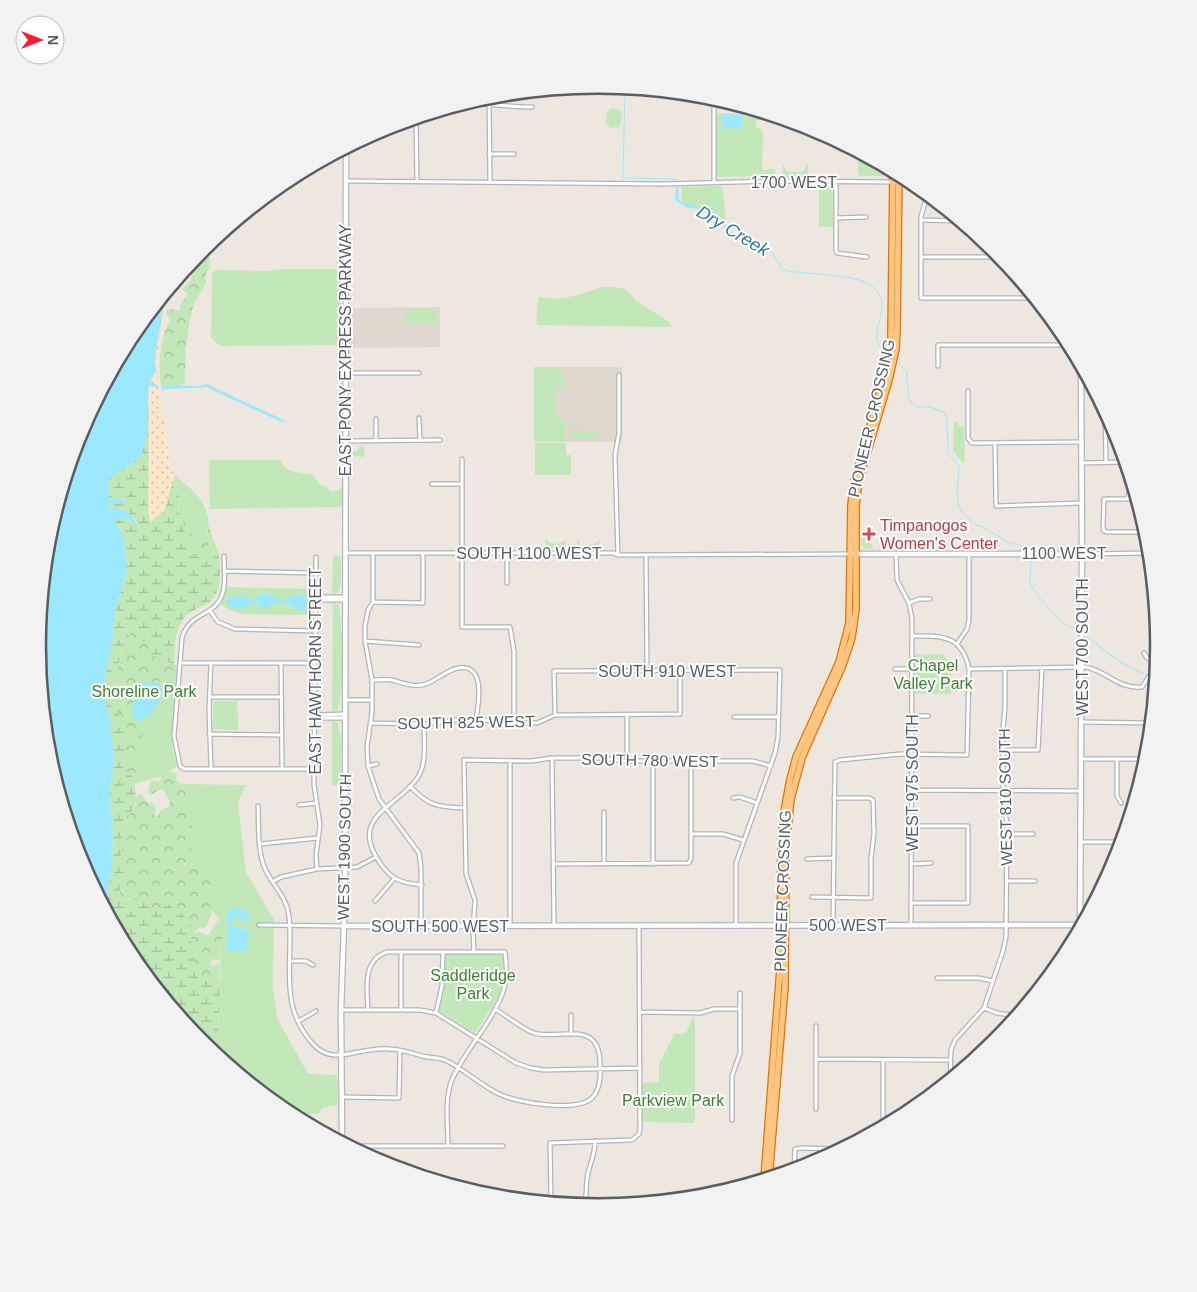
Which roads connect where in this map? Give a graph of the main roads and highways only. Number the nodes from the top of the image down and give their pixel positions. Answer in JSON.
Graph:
{"nodes":[{"id":1,"x":896,"y":181,"type":"edge"},
{"id":2,"x":784,"y":925,"type":"junction"},
{"id":3,"x":770,"y":1171,"type":"edge"},
{"id":4,"x":765,"y":1172,"type":"edge"}],
"edges":[{"from":1,"to":2,"type":"highway","name":"PIONEER CROSSING"},
{"from":2,"to":3,"type":"highway","name":"PIONEER CROSSING"},
{"from":2,"to":4,"type":"highway","name":"PIONEER CROSSING"}]}
